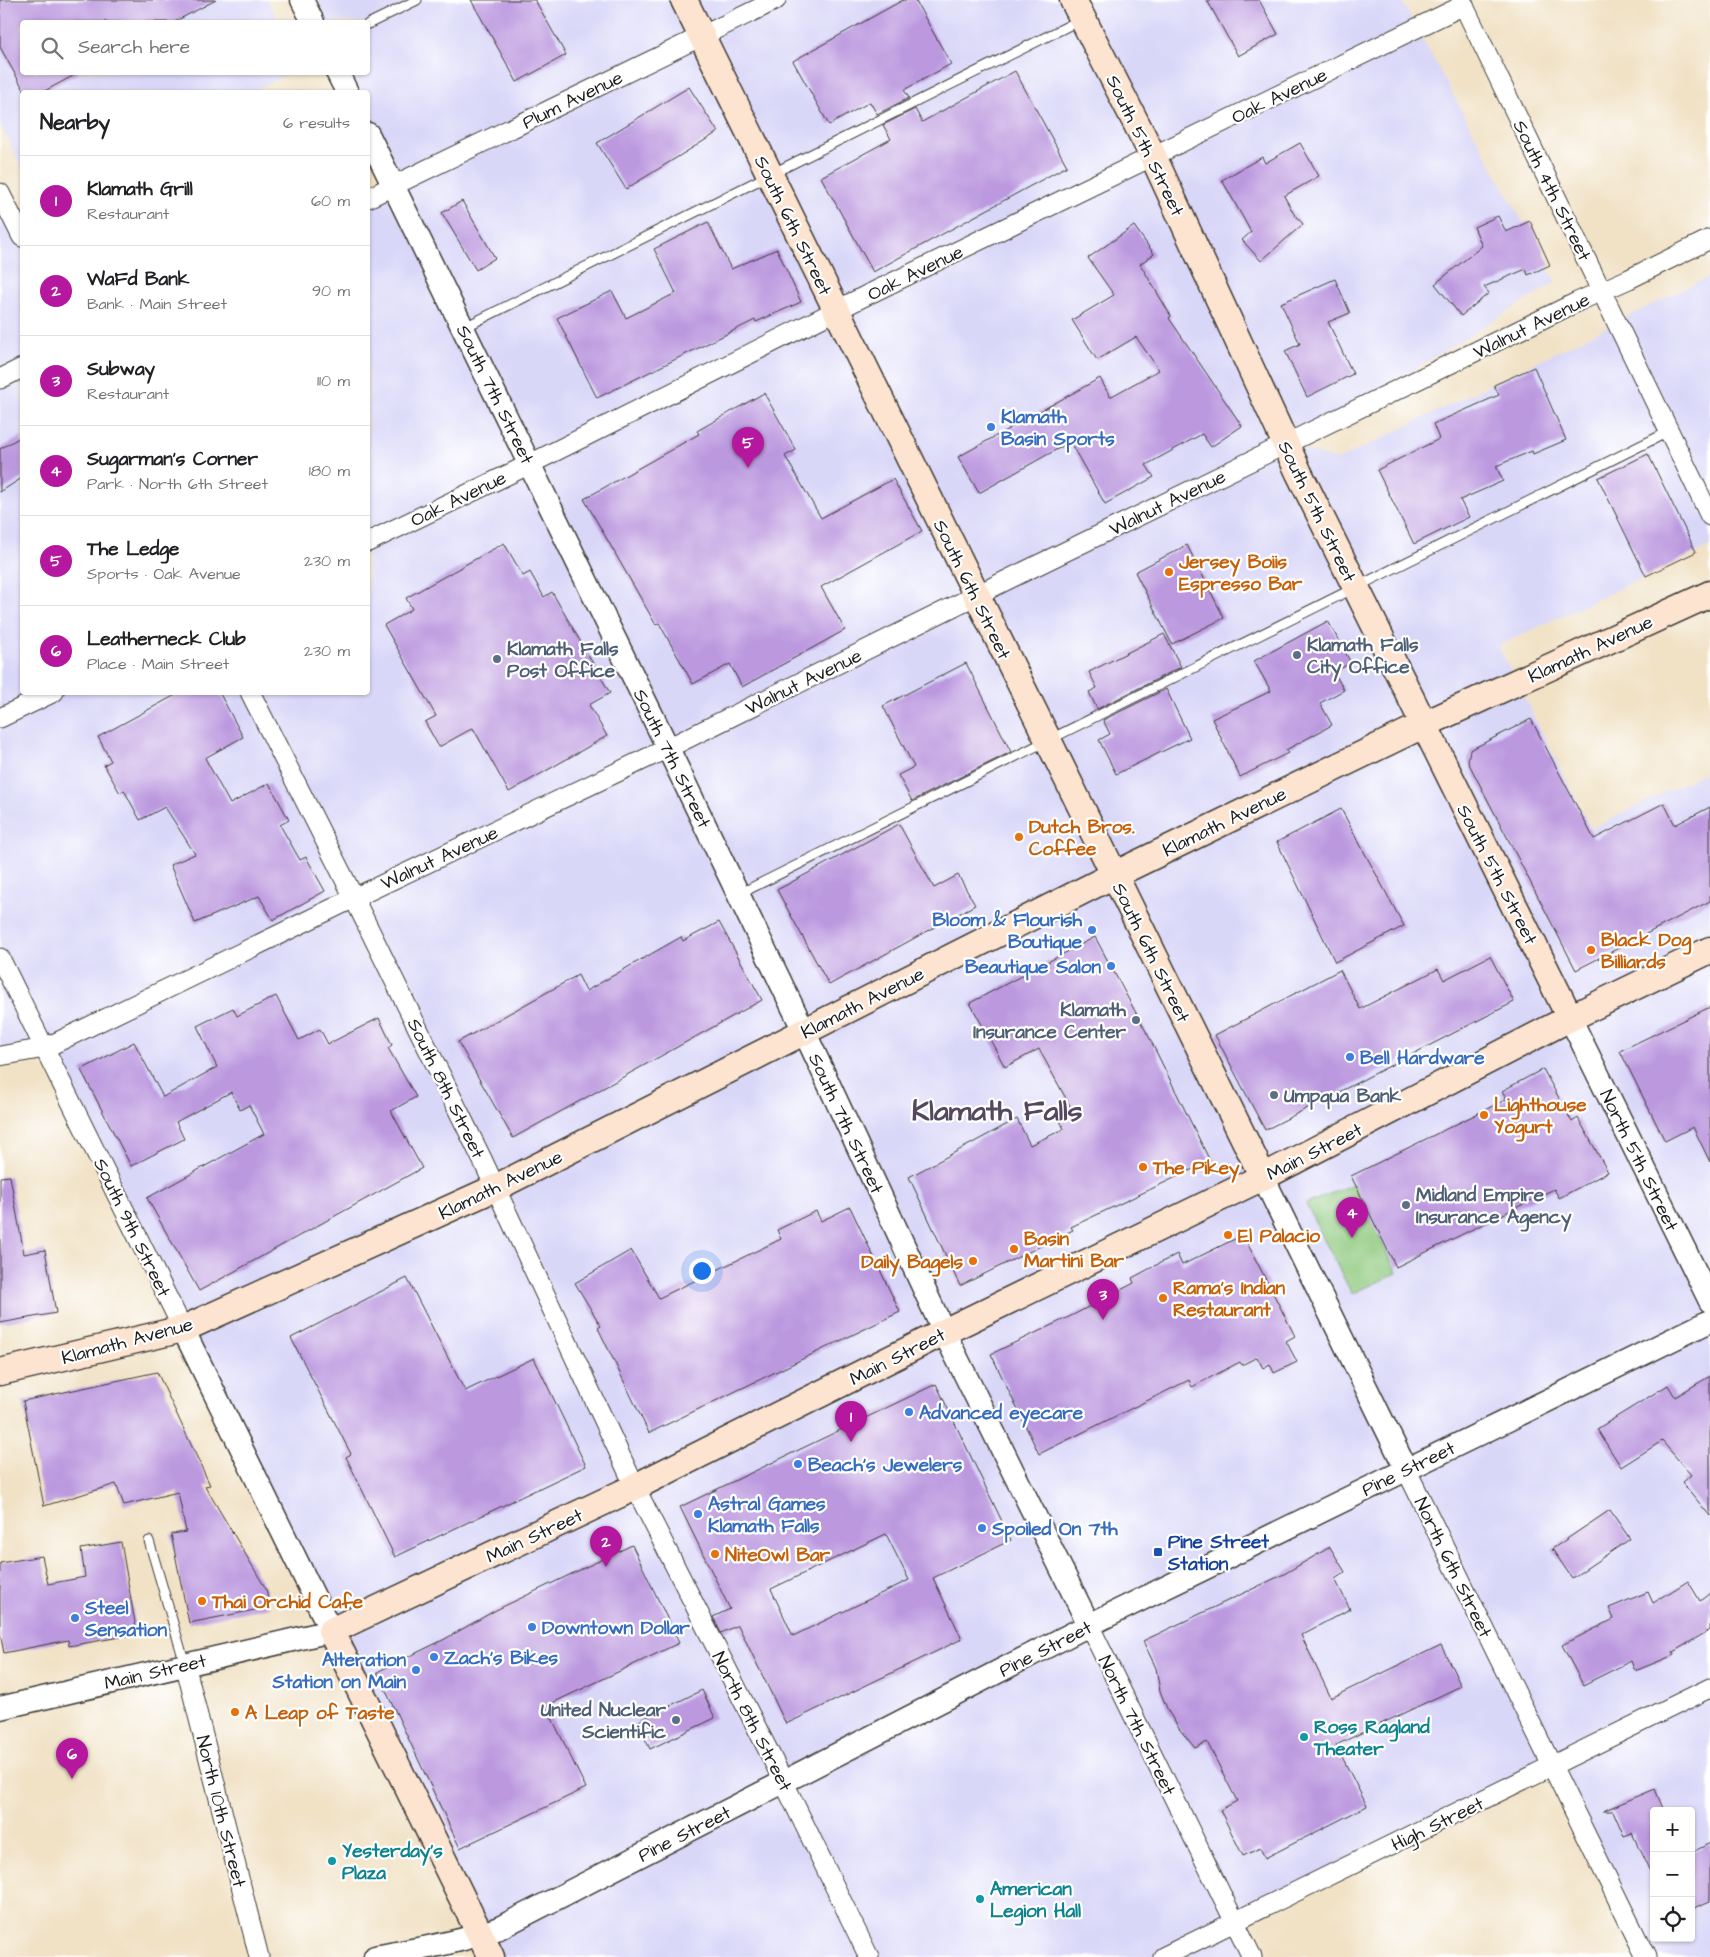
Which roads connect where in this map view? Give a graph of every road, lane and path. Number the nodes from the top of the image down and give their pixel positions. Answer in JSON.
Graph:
{"nodes":[{"id":1,"x":302,"y":0,"type":"edge"},
{"id":2,"x":417,"y":0,"type":"edge"},
{"id":3,"x":684,"y":0,"type":"edge"},
{"id":4,"x":776,"y":0,"type":"edge"},
{"id":5,"x":1462,"y":2,"type":"edge"},
{"id":6,"x":1078,"y":9,"type":"edge"},
{"id":7,"x":312,"y":20,"type":"edge"},
{"id":8,"x":370,"y":23,"type":"edge"},
{"id":9,"x":702,"y":37,"type":"junction"},
{"id":10,"x":338,"y":75,"type":"edge"},
{"id":11,"x":346,"y":90,"type":"edge"},
{"id":12,"x":370,"y":138,"type":"edge"},
{"id":13,"x":1153,"y":156,"type":"junction"},
{"id":14,"x":770,"y":175,"type":"junction"},
{"id":15,"x":393,"y":185,"type":"junction"},
{"id":16,"x":0,"y":193,"type":"edge"},
{"id":17,"x":370,"y":197,"type":"edge"},
{"id":18,"x":20,"y":232,"type":"edge"},
{"id":19,"x":1710,"y":239,"type":"edge"},
{"id":20,"x":1602,"y":291,"type":"junction"},
{"id":21,"x":837,"y":310,"type":"junction"},
{"id":22,"x":463,"y":328,"type":"junction"},
{"id":23,"x":20,"y":369,"type":"edge"},
{"id":24,"x":0,"y":379,"type":"edge"},
{"id":25,"x":1670,"y":431,"type":"junction"},
{"id":26,"x":1286,"y":444,"type":"junction"},
{"id":27,"x":530,"y":464,"type":"junction"},
{"id":28,"x":1710,"y":516,"type":"edge"},
{"id":29,"x":370,"y":541,"type":"edge"},
{"id":30,"x":1356,"y":587,"type":"junction"},
{"id":31,"x":1710,"y":594,"type":"edge"},
{"id":32,"x":976,"y":595,"type":"junction"},
{"id":33,"x":48,"y":695,"type":"edge"},
{"id":34,"x":252,"y":695,"type":"edge"},
{"id":35,"x":0,"y":718,"type":"edge"},
{"id":36,"x":1423,"y":725,"type":"junction"},
{"id":37,"x":1048,"y":740,"type":"junction"},
{"id":38,"x":668,"y":748,"type":"junction"},
{"id":39,"x":1114,"y":875,"type":"junction"},
{"id":40,"x":738,"y":894,"type":"junction"},
{"id":41,"x":354,"y":898,"type":"junction"},
{"id":42,"x":1710,"y":950,"type":"edge"},
{"id":43,"x":0,"y":958,"type":"edge"},
{"id":44,"x":1570,"y":1018,"type":"junction"},
{"id":45,"x":804,"y":1031,"type":"junction"},
{"id":46,"x":45,"y":1048,"type":"junction"},
{"id":47,"x":0,"y":1056,"type":"edge"},
{"id":48,"x":1263,"y":1177,"type":"junction"},
{"id":49,"x":495,"y":1188,"type":"junction"},
{"id":50,"x":1710,"y":1301,"type":"edge"},
{"id":51,"x":1710,"y":1321,"type":"edge"},
{"id":52,"x":183,"y":1329,"type":"junction"},
{"id":53,"x":944,"y":1332,"type":"junction"},
{"id":54,"x":0,"y":1372,"type":"edge"},
{"id":55,"x":1406,"y":1469,"type":"junction"},
{"id":56,"x":635,"y":1487,"type":"junction"},
{"id":57,"x":149,"y":1541,"type":"dead end"},
{"id":58,"x":1089,"y":1625,"type":"junction"},
{"id":59,"x":331,"y":1631,"type":"junction"},
{"id":60,"x":185,"y":1664,"type":"junction"},
{"id":61,"x":1710,"y":1688,"type":"edge"},
{"id":62,"x":0,"y":1708,"type":"edge"},
{"id":63,"x":1552,"y":1766,"type":"junction"},
{"id":64,"x":784,"y":1782,"type":"junction"},
{"id":65,"x":1235,"y":1922,"type":"junction"},
{"id":66,"x":486,"y":1946,"type":"edge"},
{"id":67,"x":259,"y":1957,"type":"edge"},
{"id":68,"x":375,"y":1957,"type":"edge"},
{"id":69,"x":869,"y":1957,"type":"edge"},
{"id":70,"x":1163,"y":1957,"type":"edge"},
{"id":71,"x":1252,"y":1957,"type":"edge"},
{"id":72,"x":1646,"y":1957,"type":"edge"}],
"edges":[{"from":1,"to":7,"type":"street"},
{"from":2,"to":8,"type":"lane"},
{"from":3,"to":9,"type":"main road","name":"South 6th Street"},
{"from":4,"to":9,"type":"street","name":"Plum Avenue"},
{"from":5,"to":13,"type":"street","name":"Oak Avenue"},
{"from":5,"to":20,"type":"street","name":"South 4th Street"},
{"from":6,"to":13,"type":"main road","name":"South 5th Street"},
{"from":6,"to":14,"type":"lane"},
{"from":9,"to":14,"type":"main road","name":"South 6th Street"},
{"from":9,"to":15,"type":"street","name":"Plum Avenue"},
{"from":10,"to":11,"type":"street"},
{"from":12,"to":15,"type":"street","name":"South 7th Street"},
{"from":13,"to":21,"type":"street","name":"Oak Avenue"},
{"from":13,"to":26,"type":"main road","name":"South 5th Street"},
{"from":14,"to":21,"type":"main road","name":"South 6th Street"},
{"from":14,"to":22,"type":"lane"},
{"from":15,"to":17,"type":"street","name":"Plum Avenue"},
{"from":15,"to":22,"type":"street","name":"South 7th Street"},
{"from":16,"to":18,"type":"street"},
{"from":19,"to":20,"type":"street","name":"Walnut Avenue"},
{"from":20,"to":25,"type":"street","name":"South 4th Street"},
{"from":20,"to":26,"type":"street","name":"Walnut Avenue"},
{"from":21,"to":27,"type":"street","name":"Oak Avenue"},
{"from":21,"to":32,"type":"main road","name":"South 6th Street"},
{"from":22,"to":27,"type":"street","name":"South 7th Street"},
{"from":23,"to":24,"type":"street"},
{"from":25,"to":28,"type":"street","name":"South 4th Street"},
{"from":25,"to":30,"type":"lane"},
{"from":26,"to":30,"type":"main road","name":"South 5th Street"},
{"from":26,"to":32,"type":"street","name":"Walnut Avenue"},
{"from":27,"to":29,"type":"street","name":"Oak Avenue"},
{"from":27,"to":38,"type":"street","name":"South 7th Street"},
{"from":30,"to":36,"type":"main road","name":"South 5th Street"},
{"from":30,"to":37,"type":"lane"},
{"from":31,"to":36,"type":"main road","name":"Klamath Avenue"},
{"from":32,"to":37,"type":"main road","name":"South 6th Street"},
{"from":32,"to":38,"type":"street","name":"Walnut Avenue"},
{"from":33,"to":35,"type":"street"},
{"from":34,"to":41,"type":"street","name":"South 8th Street"},
{"from":36,"to":39,"type":"main road","name":"Klamath Avenue"},
{"from":36,"to":44,"type":"main road","name":"South 5th Street"},
{"from":37,"to":39,"type":"main road","name":"South 6th Street"},
{"from":37,"to":40,"type":"lane"},
{"from":38,"to":40,"type":"street","name":"South 7th Street"},
{"from":38,"to":41,"type":"street","name":"Walnut Avenue"},
{"from":39,"to":45,"type":"main road","name":"Klamath Avenue"},
{"from":39,"to":48,"type":"main road","name":"South 6th Street"},
{"from":40,"to":45,"type":"street","name":"South 7th Street"},
{"from":41,"to":46,"type":"street","name":"Walnut Avenue"},
{"from":41,"to":49,"type":"street","name":"South 8th Street"},
{"from":42,"to":44,"type":"main road","name":"Main Street"},
{"from":43,"to":46,"type":"street","name":"South 9th Street"},
{"from":44,"to":48,"type":"main road","name":"Main Street"},
{"from":44,"to":50,"type":"street","name":"North 5th Street"},
{"from":45,"to":49,"type":"main road","name":"Klamath Avenue"},
{"from":45,"to":53,"type":"street","name":"South 7th Street"},
{"from":46,"to":47,"type":"street","name":"Walnut Avenue"},
{"from":46,"to":52,"type":"street","name":"South 9th Street"},
{"from":48,"to":53,"type":"main road","name":"Main Street"},
{"from":48,"to":55,"type":"street","name":"North 6th Street"},
{"from":49,"to":52,"type":"main road","name":"Klamath Avenue"},
{"from":49,"to":56,"type":"street","name":"South 8th Street"},
{"from":51,"to":55,"type":"street","name":"Pine Street"},
{"from":52,"to":54,"type":"main road","name":"Klamath Avenue"},
{"from":52,"to":59,"type":"street","name":"South 9th Street"},
{"from":53,"to":56,"type":"main road","name":"Main Street"},
{"from":53,"to":58,"type":"street","name":"North 7th Street"},
{"from":55,"to":58,"type":"street","name":"Pine Street"},
{"from":55,"to":63,"type":"street","name":"North 6th Street"},
{"from":56,"to":59,"type":"main road","name":"Main Street"},
{"from":56,"to":64,"type":"street","name":"North 8th Street"},
{"from":57,"to":60,"type":"lane"},
{"from":58,"to":64,"type":"street","name":"Pine Street"},
{"from":58,"to":65,"type":"street","name":"North 7th Street"},
{"from":59,"to":60,"type":"street","name":"Main Street"},
{"from":59,"to":66,"type":"main road"},
{"from":60,"to":62,"type":"street","name":"Main Street"},
{"from":60,"to":67,"type":"street","name":"North 10th Street"},
{"from":61,"to":63,"type":"street","name":"High Street"},
{"from":63,"to":65,"type":"street","name":"High Street"},
{"from":63,"to":72,"type":"street","name":"North 6th Street"},
{"from":64,"to":66,"type":"street","name":"Pine Street"},
{"from":64,"to":69,"type":"street","name":"North 8th Street"},
{"from":65,"to":70,"type":"street","name":"High Street"},
{"from":65,"to":71,"type":"street","name":"North 7th Street"},
{"from":66,"to":68,"type":"street","name":"Pine Street"}]}
